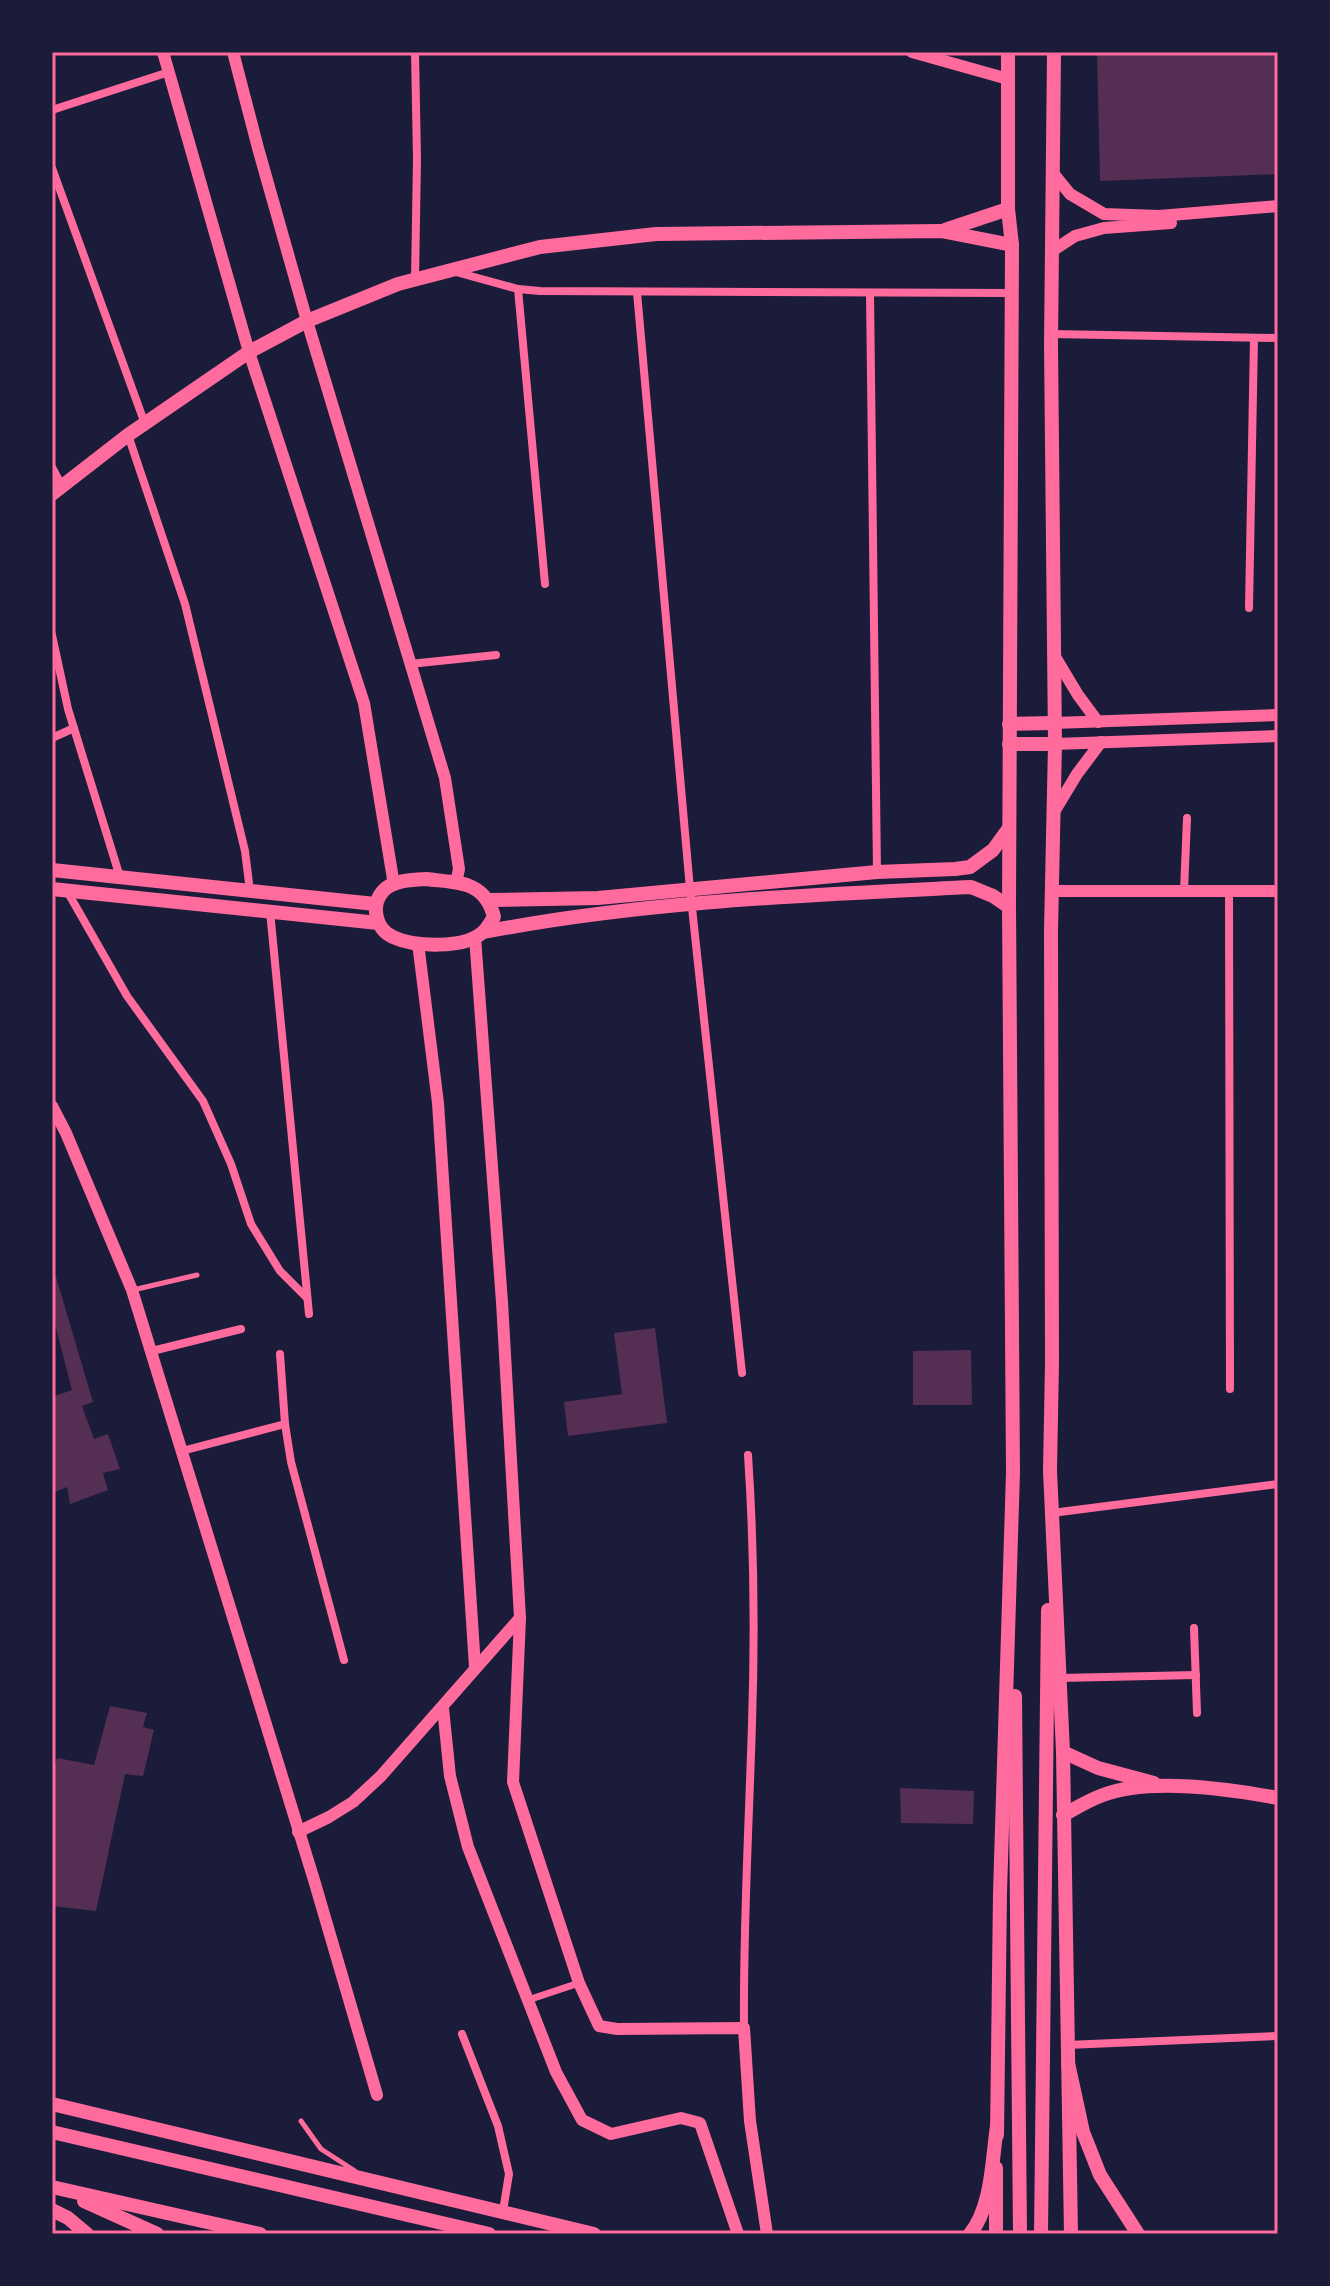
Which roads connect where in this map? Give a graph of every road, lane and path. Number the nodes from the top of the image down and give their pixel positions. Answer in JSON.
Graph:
{"nodes":[{"id":1,"x":163,"y":52,"type":"edge"},
{"id":2,"x":233,"y":52,"type":"edge"},
{"id":3,"x":415,"y":52,"type":"edge"},
{"id":4,"x":912,"y":52,"type":"edge"},
{"id":5,"x":1008,"y":52,"type":"edge"},
{"id":6,"x":1054,"y":52,"type":"edge"},
{"id":7,"x":169,"y":72,"type":"junction"},
{"id":8,"x":1008,"y":79,"type":"junction"},
{"id":9,"x":52,"y":110,"type":"edge"},
{"id":10,"x":52,"y":168,"type":"edge"},
{"id":11,"x":1053,"y":173,"type":"junction"},
{"id":12,"x":1278,"y":206,"type":"edge"},
{"id":13,"x":1008,"y":209,"type":"junction"},
{"id":14,"x":1278,"y":215,"type":"edge"},
{"id":15,"x":941,"y":231,"type":"junction"},
{"id":16,"x":1012,"y":245,"type":"junction"},
{"id":17,"x":1052,"y":251,"type":"junction"},
{"id":18,"x":451,"y":270,"type":"junction"},
{"id":19,"x":415,"y":280,"type":"junction"},
{"id":20,"x":518,"y":289,"type":"junction"},
{"id":21,"x":637,"y":292,"type":"junction"},
{"id":22,"x":870,"y":293,"type":"junction"},
{"id":23,"x":1010,"y":293,"type":"junction"},
{"id":24,"x":307,"y":321,"type":"junction"},
{"id":25,"x":1051,"y":334,"type":"junction"},
{"id":26,"x":1254,"y":338,"type":"junction"},
{"id":27,"x":1278,"y":338,"type":"edge"},
{"id":28,"x":249,"y":352,"type":"junction"},
{"id":29,"x":145,"y":424,"type":"junction"},
{"id":30,"x":128,"y":435,"type":"junction"},
{"id":31,"x":52,"y":467,"type":"edge"},
{"id":32,"x":57,"y":490,"type":"edge"},
{"id":33,"x":545,"y":584,"type":"dead end"},
{"id":34,"x":1249,"y":608,"type":"dead end"},
{"id":35,"x":52,"y":635,"type":"edge"},
{"id":36,"x":496,"y":655,"type":"dead end"},
{"id":37,"x":1054,"y":655,"type":"junction"},
{"id":38,"x":410,"y":664,"type":"junction"},
{"id":39,"x":1278,"y":715,"type":"edge"},
{"id":40,"x":1098,"y":722,"type":"junction"},
{"id":41,"x":1054,"y":723,"type":"junction"},
{"id":42,"x":1009,"y":724,"type":"junction"},
{"id":43,"x":74,"y":728,"type":"junction"},
{"id":44,"x":1278,"y":736,"type":"edge"},
{"id":45,"x":52,"y":738,"type":"edge"},
{"id":46,"x":1101,"y":742,"type":"junction"},
{"id":47,"x":1009,"y":744,"type":"junction"},
{"id":48,"x":1055,"y":744,"type":"junction"},
{"id":49,"x":1053,"y":813,"type":"junction"},
{"id":50,"x":1187,"y":818,"type":"dead end"},
{"id":51,"x":1009,"y":828,"type":"junction"},
{"id":52,"x":52,"y":870,"type":"edge"},
{"id":53,"x":877,"y":872,"type":"junction"},
{"id":54,"x":120,"y":877,"type":"junction"},
{"id":55,"x":456,"y":883,"type":"junction"},
{"id":56,"x":394,"y":885,"type":"junction"},
{"id":57,"x":59,"y":889,"type":"edge"},
{"id":58,"x":690,"y":889,"type":"junction"},
{"id":59,"x":250,"y":891,"type":"junction"},
{"id":60,"x":1052,"y":891,"type":"junction"},
{"id":61,"x":1184,"y":891,"type":"junction"},
{"id":62,"x":1229,"y":891,"type":"junction"},
{"id":63,"x":1278,"y":891,"type":"edge"},
{"id":64,"x":490,"y":900,"type":"junction"},
{"id":65,"x":375,"y":904,"type":"junction"},
{"id":66,"x":691,"y":905,"type":"junction"},
{"id":67,"x":1009,"y":907,"type":"junction"},
{"id":68,"x":270,"y":911,"type":"junction"},
{"id":69,"x":378,"y":923,"type":"junction"},
{"id":70,"x":479,"y":935,"type":"junction"},
{"id":71,"x":418,"y":943,"type":"junction"},
{"id":72,"x":52,"y":1106,"type":"edge"},
{"id":73,"x":197,"y":1275,"type":"dead end"},
{"id":74,"x":132,"y":1290,"type":"junction"},
{"id":75,"x":307,"y":1298,"type":"junction"},
{"id":76,"x":309,"y":1314,"type":"dead end"},
{"id":77,"x":241,"y":1329,"type":"dead end"},
{"id":78,"x":152,"y":1351,"type":"junction"},
{"id":79,"x":280,"y":1354,"type":"dead end"},
{"id":80,"x":742,"y":1373,"type":"dead end"},
{"id":81,"x":1230,"y":1389,"type":"dead end"},
{"id":82,"x":285,"y":1424,"type":"junction"},
{"id":83,"x":182,"y":1451,"type":"junction"},
{"id":84,"x":748,"y":1455,"type":"dead end"},
{"id":85,"x":1050,"y":1471,"type":"junction"},
{"id":86,"x":1013,"y":1472,"type":"junction"},
{"id":87,"x":1278,"y":1484,"type":"edge"},
{"id":88,"x":1052,"y":1513,"type":"junction"},
{"id":89,"x":520,"y":1618,"type":"junction"},
{"id":90,"x":1194,"y":1628,"type":"dead end"},
{"id":91,"x":344,"y":1660,"type":"dead end"},
{"id":92,"x":475,"y":1667,"type":"junction"},
{"id":93,"x":1196,"y":1675,"type":"junction"},
{"id":94,"x":1060,"y":1678,"type":"junction"},
{"id":95,"x":443,"y":1708,"type":"junction"},
{"id":96,"x":1197,"y":1713,"type":"dead end"},
{"id":97,"x":1063,"y":1752,"type":"junction"},
{"id":98,"x":1158,"y":1784,"type":"junction"},
{"id":99,"x":1278,"y":1798,"type":"edge"},
{"id":100,"x":1063,"y":1815,"type":"junction"},
{"id":101,"x":298,"y":1832,"type":"junction"},
{"id":102,"x":579,"y":1983,"type":"junction"},
{"id":103,"x":528,"y":2000,"type":"junction"},
{"id":104,"x":744,"y":2028,"type":"junction"},
{"id":105,"x":462,"y":2034,"type":"dead end"},
{"id":106,"x":1278,"y":2036,"type":"edge"},
{"id":107,"x":1067,"y":2045,"type":"junction"},
{"id":108,"x":1068,"y":2063,"type":"junction"},
{"id":109,"x":377,"y":2095,"type":"dead end"},
{"id":110,"x":52,"y":2104,"type":"edge"},
{"id":111,"x":301,"y":2121,"type":"dead end"},
{"id":112,"x":997,"y":2126,"type":"junction"},
{"id":113,"x":52,"y":2132,"type":"edge"},
{"id":114,"x":370,"y":2179,"type":"junction"},
{"id":115,"x":53,"y":2188,"type":"edge"},
{"id":116,"x":52,"y":2210,"type":"edge"},
{"id":117,"x":503,"y":2211,"type":"junction"},
{"id":118,"x":87,"y":2234,"type":"edge"},
{"id":119,"x":157,"y":2234,"type":"edge"},
{"id":120,"x":260,"y":2234,"type":"edge"},
{"id":121,"x":489,"y":2234,"type":"edge"},
{"id":122,"x":594,"y":2234,"type":"edge"},
{"id":123,"x":738,"y":2234,"type":"edge"},
{"id":124,"x":767,"y":2234,"type":"edge"},
{"id":125,"x":970,"y":2234,"type":"edge"},
{"id":126,"x":996,"y":2234,"type":"edge"},
{"id":127,"x":1020,"y":2234,"type":"edge"},
{"id":128,"x":1041,"y":2234,"type":"edge"},
{"id":129,"x":1071,"y":2234,"type":"edge"},
{"id":130,"x":1138,"y":2234,"type":"edge"}],
"edges":[{"from":1,"to":7,"type":"street"},
{"from":2,"to":24,"type":"street"},
{"from":3,"to":19,"type":"street"},
{"from":4,"to":8,"type":"street"},
{"from":5,"to":8,"type":"main road"},
{"from":6,"to":11,"type":"main road"},
{"from":7,"to":9,"type":"street"},
{"from":7,"to":28,"type":"street"},
{"from":8,"to":13,"type":"main road"},
{"from":10,"to":29,"type":"street"},
{"from":11,"to":12,"type":"street"},
{"from":11,"to":17,"type":"main road"},
{"from":13,"to":15,"type":"main road"},
{"from":13,"to":16,"type":"main road"},
{"from":14,"to":17,"type":"street"},
{"from":15,"to":16,"type":"main road"},
{"from":15,"to":18,"type":"main road"},
{"from":16,"to":23,"type":"main road"},
{"from":17,"to":25,"type":"main road"},
{"from":18,"to":19,"type":"main road"},
{"from":18,"to":20,"type":"street"},
{"from":19,"to":24,"type":"main road"},
{"from":20,"to":21,"type":"street"},
{"from":20,"to":33,"type":"street"},
{"from":21,"to":22,"type":"street"},
{"from":21,"to":58,"type":"street"},
{"from":22,"to":23,"type":"street"},
{"from":22,"to":53,"type":"street"},
{"from":23,"to":42,"type":"main road"},
{"from":24,"to":28,"type":"main road"},
{"from":24,"to":38,"type":"street"},
{"from":25,"to":26,"type":"street"},
{"from":25,"to":37,"type":"main road"},
{"from":26,"to":27,"type":"street"},
{"from":26,"to":34,"type":"street"},
{"from":28,"to":29,"type":"main road"},
{"from":28,"to":56,"type":"street"},
{"from":29,"to":30,"type":"main road"},
{"from":30,"to":32,"type":"main road"},
{"from":30,"to":59,"type":"street"},
{"from":31,"to":32,"type":"street"},
{"from":35,"to":43,"type":"street"},
{"from":36,"to":38,"type":"street"},
{"from":37,"to":40,"type":"street"},
{"from":37,"to":41,"type":"main road"},
{"from":38,"to":55,"type":"street"},
{"from":39,"to":40,"type":"street"},
{"from":40,"to":41,"type":"street"},
{"from":41,"to":42,"type":"main road"},
{"from":41,"to":48,"type":"main road"},
{"from":42,"to":47,"type":"main road"},
{"from":43,"to":45,"type":"street"},
{"from":43,"to":54,"type":"street"},
{"from":44,"to":46,"type":"street"},
{"from":46,"to":48,"type":"street"},
{"from":46,"to":49,"type":"street"},
{"from":47,"to":48,"type":"main road"},
{"from":47,"to":51,"type":"main road"},
{"from":48,"to":49,"type":"main road"},
{"from":49,"to":60,"type":"main road"},
{"from":50,"to":61,"type":"street"},
{"from":51,"to":53,"type":"main road"},
{"from":51,"to":67,"type":"main road"},
{"from":52,"to":54,"type":"main road"},
{"from":53,"to":58,"type":"main road"},
{"from":54,"to":59,"type":"main road"},
{"from":55,"to":56,"type":"main road"},
{"from":55,"to":64,"type":"main road"},
{"from":56,"to":65,"type":"main road"},
{"from":57,"to":68,"type":"main road"},
{"from":57,"to":75,"type":"street"},
{"from":58,"to":64,"type":"main road"},
{"from":58,"to":66,"type":"street"},
{"from":59,"to":65,"type":"main road"},
{"from":60,"to":61,"type":"street"},
{"from":60,"to":85,"type":"main road"},
{"from":61,"to":62,"type":"street"},
{"from":62,"to":63,"type":"street"},
{"from":62,"to":81,"type":"street"},
{"from":64,"to":70,"type":"main road"},
{"from":65,"to":69,"type":"main road"},
{"from":66,"to":67,"type":"main road"},
{"from":66,"to":70,"type":"main road"},
{"from":66,"to":80,"type":"street"},
{"from":67,"to":86,"type":"main road"},
{"from":68,"to":69,"type":"main road"},
{"from":68,"to":75,"type":"street"},
{"from":69,"to":71,"type":"main road"},
{"from":70,"to":71,"type":"main road"},
{"from":70,"to":89,"type":"street"},
{"from":71,"to":92,"type":"street"},
{"from":72,"to":74,"type":"street"},
{"from":73,"to":74,"type":"lane"},
{"from":74,"to":78,"type":"street"},
{"from":75,"to":76,"type":"street"},
{"from":77,"to":78,"type":"street"},
{"from":78,"to":83,"type":"street"},
{"from":79,"to":82,"type":"street"},
{"from":82,"to":83,"type":"street"},
{"from":82,"to":91,"type":"street"},
{"from":83,"to":101,"type":"street"},
{"from":84,"to":104,"type":"street"},
{"from":85,"to":88,"type":"main road"},
{"from":85,"to":128,"type":"main road"},
{"from":86,"to":112,"type":"main road"},
{"from":86,"to":127,"type":"main road"},
{"from":87,"to":88,"type":"street"},
{"from":88,"to":94,"type":"main road"},
{"from":89,"to":92,"type":"street"},
{"from":89,"to":102,"type":"street"},
{"from":90,"to":93,"type":"street"},
{"from":92,"to":95,"type":"street"},
{"from":93,"to":94,"type":"street"},
{"from":93,"to":96,"type":"street"},
{"from":94,"to":97,"type":"main road"},
{"from":95,"to":101,"type":"street"},
{"from":95,"to":103,"type":"street"},
{"from":97,"to":98,"type":"main road"},
{"from":97,"to":100,"type":"main road"},
{"from":98,"to":99,"type":"main road"},
{"from":98,"to":100,"type":"main road"},
{"from":100,"to":107,"type":"main road"},
{"from":101,"to":109,"type":"street"},
{"from":102,"to":103,"type":"street"},
{"from":102,"to":104,"type":"street"},
{"from":103,"to":123,"type":"street"},
{"from":104,"to":124,"type":"street"},
{"from":105,"to":117,"type":"street"},
{"from":106,"to":107,"type":"street"},
{"from":107,"to":108,"type":"main road"},
{"from":108,"to":129,"type":"main road"},
{"from":108,"to":130,"type":"main road"},
{"from":110,"to":114,"type":"main road"},
{"from":111,"to":114,"type":"lane"},
{"from":112,"to":125,"type":"main road"},
{"from":112,"to":126,"type":"main road"},
{"from":113,"to":121,"type":"main road"},
{"from":114,"to":117,"type":"main road"},
{"from":115,"to":119,"type":"main road"},
{"from":115,"to":120,"type":"main road"},
{"from":116,"to":118,"type":"main road"},
{"from":117,"to":122,"type":"main road"}]}
